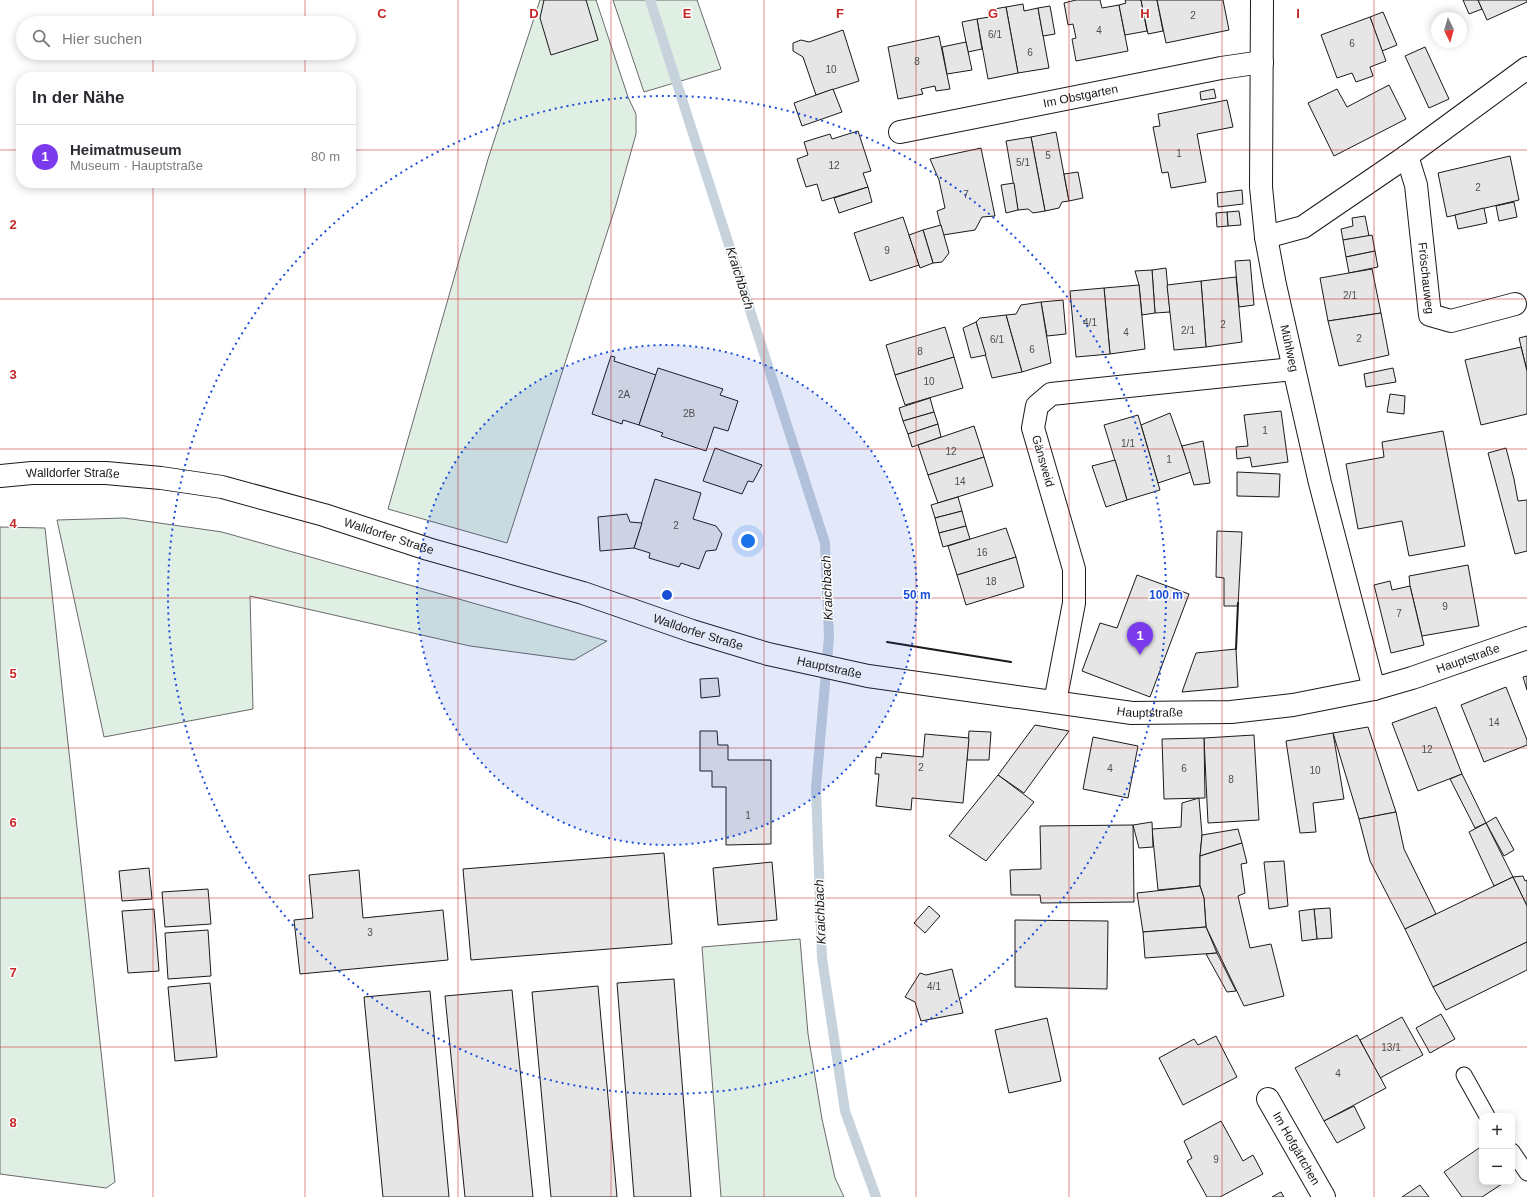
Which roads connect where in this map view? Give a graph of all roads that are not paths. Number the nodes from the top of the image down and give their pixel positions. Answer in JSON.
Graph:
{"nodes":[{"id":1,"x":1262,"y":0,"type":"edge"},
{"id":2,"x":1262,"y":62,"type":"junction"},
{"id":3,"x":1527,"y":68,"type":"edge"},
{"id":4,"x":900,"y":132,"type":"dead end"},
{"id":5,"x":1407,"y":156,"type":"junction"},
{"id":6,"x":1266,"y":237,"type":"junction"},
{"id":7,"x":1515,"y":304,"type":"dead end"},
{"id":8,"x":1293,"y":369,"type":"junction"},
{"id":9,"x":0,"y":476,"type":"edge"},
{"id":10,"x":1527,"y":638,"type":"edge"},
{"id":11,"x":768,"y":654,"type":"joint"},
{"id":12,"x":1374,"y":689,"type":"junction"},
{"id":13,"x":1055,"y":702,"type":"junction"},
{"id":14,"x":1464,"y":1075,"type":"dead end"},
{"id":15,"x":1268,"y":1099,"type":"dead end"},
{"id":16,"x":1485,"y":1113,"type":"edge"},
{"id":17,"x":1515,"y":1155,"type":"edge"},
{"id":18,"x":1527,"y":1173,"type":"edge"},
{"id":19,"x":1324,"y":1197,"type":"edge"}],
"edges":[{"from":1,"to":2,"type":"street","name":"Mühlweg"},
{"from":2,"to":4,"type":"street","name":"Im Obstgarten"},
{"from":2,"to":6,"type":"street","name":"Mühlweg"},
{"from":3,"to":5,"type":"street"},
{"from":5,"to":6,"type":"street"},
{"from":5,"to":7,"type":"street","name":"Fröschauweg"},
{"from":6,"to":8,"type":"street","name":"Mühlweg"},
{"from":8,"to":12,"type":"street","name":"Mühlweg"},
{"from":8,"to":13,"type":"street","name":"Gänsweid"},
{"from":9,"to":11,"type":"street","name":"Walldorfer Straße"},
{"from":10,"to":12,"type":"street","name":"Hauptstraße"},
{"from":11,"to":13,"type":"street","name":"Hauptstraße"},
{"from":12,"to":13,"type":"street","name":"Hauptstraße"},
{"from":14,"to":16,"type":"lane"},
{"from":15,"to":19,"type":"street","name":"Im Hofgärtchen"},
{"from":17,"to":18,"type":"lane"}]}
